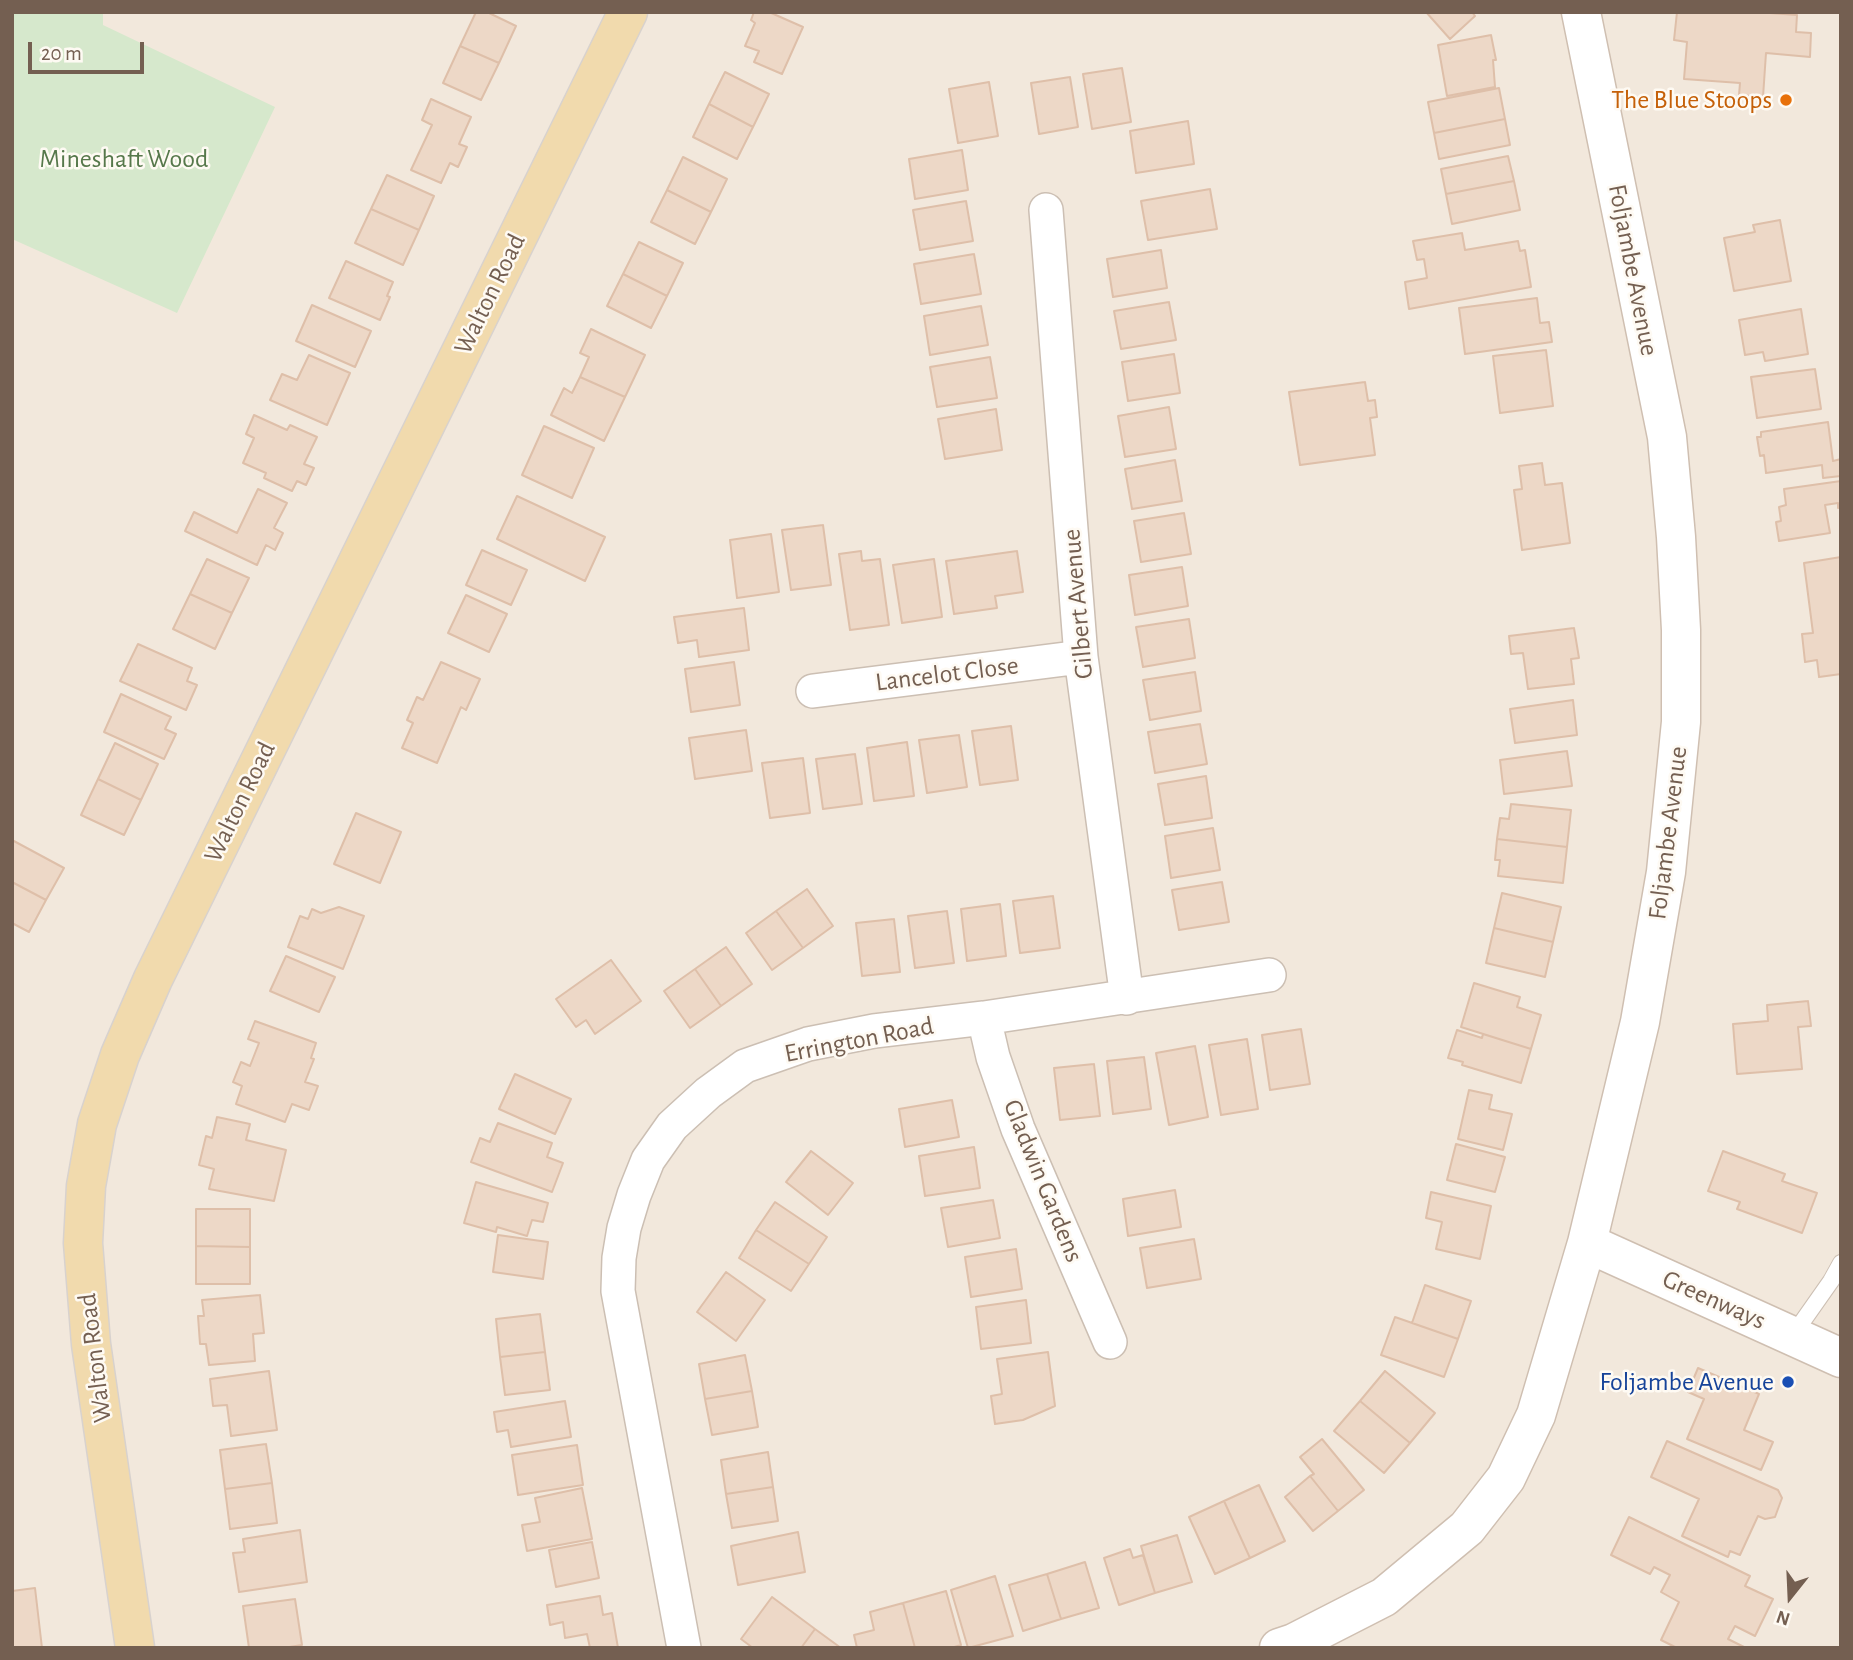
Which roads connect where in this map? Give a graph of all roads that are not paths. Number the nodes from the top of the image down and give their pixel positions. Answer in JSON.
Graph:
{"nodes":[{"id":1,"x":628,"y":12,"type":"edge"},
{"id":2,"x":1581,"y":12,"type":"edge"},
{"id":3,"x":1046,"y":210,"type":"dead end"},
{"id":4,"x":1082,"y":657,"type":"junction"},
{"id":5,"x":813,"y":691,"type":"dead end"},
{"id":6,"x":1269,"y":975,"type":"dead end"},
{"id":7,"x":1127,"y":998,"type":"junction"},
{"id":8,"x":984,"y":1018,"type":"junction"},
{"id":9,"x":1587,"y":1243,"type":"junction"},
{"id":10,"x":1841,"y":1263,"type":"edge"},
{"id":11,"x":1793,"y":1335,"type":"junction"},
{"id":12,"x":1110,"y":1342,"type":"dead end"},
{"id":13,"x":1841,"y":1357,"type":"edge"},
{"id":14,"x":135,"y":1648,"type":"edge"},
{"id":15,"x":684,"y":1648,"type":"edge"},
{"id":16,"x":1279,"y":1648,"type":"edge"}],
"edges":[{"from":1,"to":14,"type":"main road","name":"Walton Road"},
{"from":2,"to":9,"type":"street","name":"Foljambe Avenue"},
{"from":3,"to":4,"type":"street","name":"Gilbert Avenue"},
{"from":4,"to":5,"type":"street","name":"Lancelot Close"},
{"from":4,"to":7,"type":"street","name":"Gilbert Avenue"},
{"from":6,"to":7,"type":"street","name":"Errington Road"},
{"from":7,"to":8,"type":"street","name":"Errington Road"},
{"from":8,"to":12,"type":"street","name":"Gladwin Gardens"},
{"from":8,"to":15,"type":"street","name":"Errington Road"},
{"from":9,"to":11,"type":"street","name":"Greenways"},
{"from":9,"to":16,"type":"street","name":"Foljambe Avenue"},
{"from":10,"to":11,"type":"lane"},
{"from":11,"to":13,"type":"street","name":"Greenways"}]}
